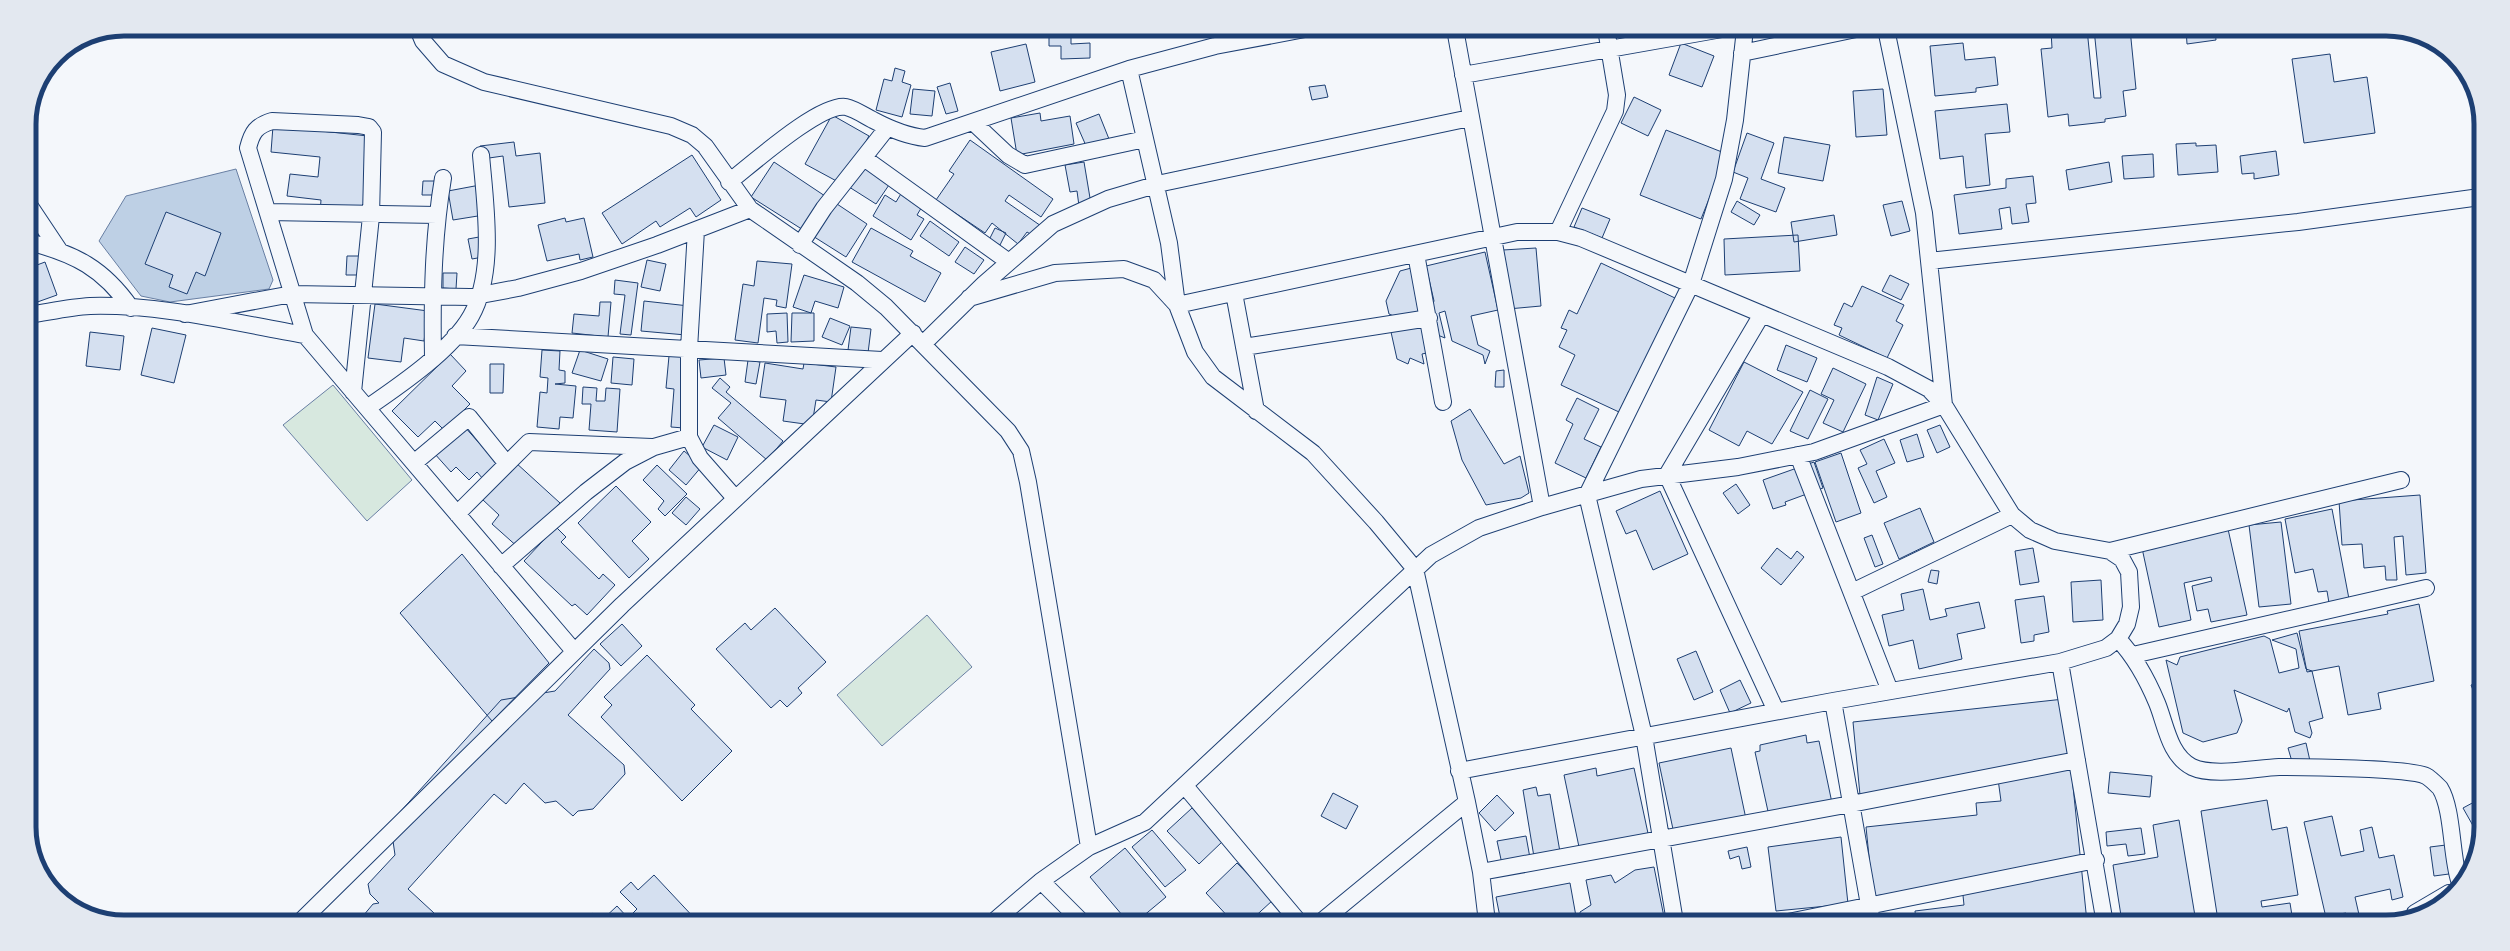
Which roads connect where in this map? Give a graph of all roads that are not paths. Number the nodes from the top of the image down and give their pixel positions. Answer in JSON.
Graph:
{"nodes":[{"id":1,"x":421,"y":36,"type":"edge"},
{"id":2,"x":1268,"y":36,"type":"edge"},
{"id":3,"x":1456,"y":36,"type":"edge"},
{"id":4,"x":1607,"y":36,"type":"edge"},
{"id":5,"x":1681,"y":36,"type":"edge"},
{"id":6,"x":1744,"y":36,"type":"edge"},
{"id":7,"x":1823,"y":36,"type":"edge"},
{"id":8,"x":1887,"y":36,"type":"edge"},
{"id":9,"x":1610,"y":48,"type":"junction"},
{"id":10,"x":1742,"y":53,"type":"junction"},
{"id":11,"x":1129,"y":70,"type":"junction"},
{"id":12,"x":1463,"y":75,"type":"junction"},
{"id":13,"x":1470,"y":118,"type":"junction"},
{"id":14,"x":974,"y":123,"type":"junction"},
{"id":15,"x":887,"y":128,"type":"junction"},
{"id":16,"x":1145,"y":139,"type":"junction"},
{"id":17,"x":481,"y":155,"type":"dead end"},
{"id":18,"x":864,"y":158,"type":"junction"},
{"id":19,"x":443,"y":178,"type":"dead end"},
{"id":20,"x":729,"y":182,"type":"junction"},
{"id":21,"x":1155,"y":185,"type":"junction"},
{"id":22,"x":2474,"y":198,"type":"edge"},
{"id":23,"x":750,"y":209,"type":"junction"},
{"id":24,"x":268,"y":212,"type":"junction"},
{"id":25,"x":437,"y":215,"type":"junction"},
{"id":26,"x":36,"y":216,"type":"edge"},
{"id":27,"x":371,"y":216,"type":"junction"},
{"id":28,"x":696,"y":230,"type":"junction"},
{"id":29,"x":1558,"y":232,"type":"junction"},
{"id":30,"x":1494,"y":237,"type":"junction"},
{"id":31,"x":36,"y":244,"type":"edge"},
{"id":32,"x":800,"y":245,"type":"junction"},
{"id":33,"x":59,"y":250,"type":"junction"},
{"id":34,"x":1416,"y":254,"type":"junction"},
{"id":35,"x":1929,"y":261,"type":"junction"},
{"id":36,"x":1009,"y":262,"type":"junction"},
{"id":37,"x":1691,"y":284,"type":"junction"},
{"id":38,"x":1234,"y":293,"type":"junction"},
{"id":39,"x":292,"y":294,"type":"junction"},
{"id":40,"x":480,"y":295,"type":"junction"},
{"id":41,"x":364,"y":296,"type":"junction"},
{"id":42,"x":432,"y":297,"type":"junction"},
{"id":43,"x":969,"y":298,"type":"junction"},
{"id":44,"x":1177,"y":305,"type":"junction"},
{"id":45,"x":131,"y":308,"type":"junction"},
{"id":46,"x":36,"y":314,"type":"edge"},
{"id":47,"x":185,"y":314,"type":"junction"},
{"id":48,"x":1762,"y":314,"type":"junction"},
{"id":49,"x":1429,"y":318,"type":"junction"},
{"id":50,"x":305,"y":335,"type":"junction"},
{"id":51,"x":455,"y":336,"type":"junction"},
{"id":52,"x":918,"y":338,"type":"junction"},
{"id":53,"x":1244,"y":347,"type":"junction"},
{"id":54,"x":689,"y":349,"type":"junction"},
{"id":55,"x":433,"y":358,"type":"junction"},
{"id":56,"x":882,"y":360,"type":"junction"},
{"id":57,"x":353,"y":392,"type":"junction"},
{"id":58,"x":1443,"y":402,"type":"dead end"},
{"id":59,"x":1944,"y":405,"type":"junction"},
{"id":60,"x":367,"y":408,"type":"junction"},
{"id":61,"x":1256,"y":411,"type":"junction"},
{"id":62,"x":689,"y":437,"type":"junction"},
{"id":63,"x":654,"y":447,"type":"junction"},
{"id":64,"x":1798,"y":455,"type":"junction"},
{"id":65,"x":414,"y":464,"type":"junction"},
{"id":66,"x":507,"y":464,"type":"junction"},
{"id":67,"x":1667,"y":474,"type":"junction"},
{"id":68,"x":2402,"y":480,"type":"dead end"},
{"id":69,"x":1587,"y":494,"type":"junction"},
{"id":70,"x":735,"y":498,"type":"junction"},
{"id":71,"x":1542,"y":507,"type":"junction"},
{"id":72,"x":457,"y":514,"type":"junction"},
{"id":73,"x":2012,"y":515,"type":"junction"},
{"id":74,"x":2110,"y":551,"type":"junction"},
{"id":75,"x":502,"y":566,"type":"junction"},
{"id":76,"x":1416,"y":569,"type":"junction"},
{"id":77,"x":2426,"y":588,"type":"dead end"},
{"id":78,"x":1852,"y":592,"type":"junction"},
{"id":79,"x":2118,"y":639,"type":"junction"},
{"id":80,"x":574,"y":651,"type":"junction"},
{"id":81,"x":2133,"y":655,"type":"junction"},
{"id":82,"x":2060,"y":662,"type":"junction"},
{"id":83,"x":1890,"y":691,"type":"junction"},
{"id":84,"x":1833,"y":701,"type":"junction"},
{"id":85,"x":1776,"y":711,"type":"junction"},
{"id":86,"x":1644,"y":736,"type":"junction"},
{"id":87,"x":2077,"y":760,"type":"junction"},
{"id":88,"x":1459,"y":771,"type":"junction"},
{"id":89,"x":1185,"y":786,"type":"junction"},
{"id":90,"x":1467,"y":802,"type":"junction"},
{"id":91,"x":1851,"y":804,"type":"junction"},
{"id":92,"x":1661,"y":839,"type":"junction"},
{"id":93,"x":1088,"y":848,"type":"junction"},
{"id":94,"x":2096,"y":860,"type":"junction"},
{"id":95,"x":1480,"y":872,"type":"junction"},
{"id":96,"x":2458,"y":875,"type":"edge"},
{"id":97,"x":1041,"y":881,"type":"junction"},
{"id":98,"x":2452,"y":886,"type":"edge"},
{"id":99,"x":1869,"y":905,"type":"junction"},
{"id":100,"x":307,"y":915,"type":"edge"},
{"id":101,"x":1001,"y":915,"type":"edge"},
{"id":102,"x":1075,"y":915,"type":"edge"},
{"id":103,"x":1293,"y":915,"type":"edge"},
{"id":104,"x":1330,"y":915,"type":"edge"},
{"id":105,"x":1486,"y":915,"type":"edge"},
{"id":106,"x":1674,"y":915,"type":"edge"},
{"id":107,"x":1821,"y":915,"type":"edge"},
{"id":108,"x":1871,"y":915,"type":"edge"},
{"id":109,"x":2104,"y":915,"type":"edge"}],
"edges":[{"from":1,"to":20,"type":"street"},
{"from":2,"to":11,"type":"street"},
{"from":3,"to":12,"type":"street"},
{"from":4,"to":9,"type":"street"},
{"from":5,"to":9,"type":"street"},
{"from":6,"to":10,"type":"street"},
{"from":7,"to":10,"type":"street"},
{"from":8,"to":35,"type":"street"},
{"from":9,"to":12,"type":"street"},
{"from":9,"to":29,"type":"street"},
{"from":10,"to":37,"type":"street"},
{"from":11,"to":14,"type":"street"},
{"from":11,"to":16,"type":"street"},
{"from":12,"to":13,"type":"street"},
{"from":13,"to":21,"type":"street"},
{"from":13,"to":30,"type":"street"},
{"from":14,"to":15,"type":"street"},
{"from":14,"to":16,"type":"street"},
{"from":15,"to":18,"type":"street"},
{"from":15,"to":20,"type":"street"},
{"from":16,"to":21,"type":"street"},
{"from":17,"to":40,"type":"street"},
{"from":18,"to":32,"type":"street"},
{"from":18,"to":36,"type":"street"},
{"from":19,"to":25,"type":"street"},
{"from":20,"to":23,"type":"street"},
{"from":21,"to":36,"type":"street"},
{"from":21,"to":44,"type":"street"},
{"from":22,"to":35,"type":"street"},
{"from":23,"to":28,"type":"street"},
{"from":23,"to":32,"type":"street"},
{"from":24,"to":27,"type":"street"},
{"from":24,"to":27,"type":"street"},
{"from":24,"to":39,"type":"street"},
{"from":25,"to":27,"type":"street"},
{"from":25,"to":42,"type":"street"},
{"from":26,"to":33,"type":"street"},
{"from":27,"to":41,"type":"street"},
{"from":28,"to":40,"type":"street"},
{"from":28,"to":54,"type":"street"},
{"from":29,"to":30,"type":"street"},
{"from":29,"to":37,"type":"street"},
{"from":30,"to":34,"type":"street"},
{"from":30,"to":71,"type":"street"},
{"from":31,"to":33,"type":"street"},
{"from":32,"to":52,"type":"street"},
{"from":33,"to":45,"type":"street"},
{"from":34,"to":38,"type":"street"},
{"from":34,"to":49,"type":"street"},
{"from":35,"to":59,"type":"street"},
{"from":36,"to":43,"type":"street"},
{"from":37,"to":48,"type":"street"},
{"from":37,"to":69,"type":"street"},
{"from":38,"to":44,"type":"street"},
{"from":38,"to":53,"type":"street"},
{"from":39,"to":41,"type":"street"},
{"from":39,"to":47,"type":"street"},
{"from":39,"to":50,"type":"street"},
{"from":40,"to":42,"type":"street"},
{"from":40,"to":51,"type":"street"},
{"from":41,"to":42,"type":"street"},
{"from":41,"to":57,"type":"street"},
{"from":42,"to":55,"type":"street"},
{"from":43,"to":44,"type":"street"},
{"from":43,"to":52,"type":"street"},
{"from":44,"to":61,"type":"street"},
{"from":45,"to":46,"type":"street"},
{"from":45,"to":47,"type":"street"},
{"from":47,"to":50,"type":"street"},
{"from":48,"to":59,"type":"street"},
{"from":48,"to":67,"type":"street"},
{"from":49,"to":53,"type":"street"},
{"from":49,"to":58,"type":"street"},
{"from":50,"to":57,"type":"street"},
{"from":51,"to":54,"type":"street"},
{"from":51,"to":55,"type":"street"},
{"from":52,"to":56,"type":"street"},
{"from":52,"to":93,"type":"street"},
{"from":53,"to":61,"type":"street"},
{"from":54,"to":56,"type":"street"},
{"from":54,"to":62,"type":"street"},
{"from":55,"to":60,"type":"street"},
{"from":56,"to":70,"type":"street"},
{"from":57,"to":60,"type":"street"},
{"from":59,"to":64,"type":"street"},
{"from":59,"to":73,"type":"street"},
{"from":60,"to":65,"type":"street"},
{"from":61,"to":76,"type":"street"},
{"from":62,"to":63,"type":"street"},
{"from":62,"to":70,"type":"street"},
{"from":63,"to":66,"type":"street"},
{"from":63,"to":75,"type":"street"},
{"from":64,"to":67,"type":"street"},
{"from":64,"to":78,"type":"street"},
{"from":65,"to":66,"type":"street"},
{"from":65,"to":72,"type":"street"},
{"from":66,"to":72,"type":"street"},
{"from":67,"to":69,"type":"street"},
{"from":67,"to":85,"type":"street"},
{"from":68,"to":74,"type":"street"},
{"from":69,"to":71,"type":"street"},
{"from":69,"to":86,"type":"street"},
{"from":70,"to":80,"type":"street"},
{"from":71,"to":76,"type":"street"},
{"from":72,"to":75,"type":"street"},
{"from":73,"to":74,"type":"street"},
{"from":73,"to":78,"type":"street"},
{"from":74,"to":79,"type":"street"},
{"from":75,"to":80,"type":"street"},
{"from":76,"to":88,"type":"street"},
{"from":76,"to":89,"type":"street"},
{"from":77,"to":81,"type":"street"},
{"from":78,"to":83,"type":"street"},
{"from":79,"to":81,"type":"street"},
{"from":79,"to":82,"type":"street"},
{"from":80,"to":100,"type":"street"},
{"from":81,"to":96,"type":"street"},
{"from":82,"to":83,"type":"street"},
{"from":82,"to":87,"type":"street"},
{"from":83,"to":84,"type":"street"},
{"from":84,"to":85,"type":"street"},
{"from":84,"to":91,"type":"street"},
{"from":85,"to":86,"type":"street"},
{"from":86,"to":88,"type":"street"},
{"from":86,"to":92,"type":"street"},
{"from":87,"to":91,"type":"street"},
{"from":87,"to":94,"type":"street"},
{"from":88,"to":90,"type":"street"},
{"from":89,"to":93,"type":"street"},
{"from":89,"to":103,"type":"street"},
{"from":90,"to":95,"type":"street"},
{"from":90,"to":104,"type":"street"},
{"from":91,"to":92,"type":"street"},
{"from":91,"to":99,"type":"street"},
{"from":92,"to":95,"type":"street"},
{"from":92,"to":106,"type":"street"},
{"from":93,"to":97,"type":"street"},
{"from":94,"to":99,"type":"street"},
{"from":94,"to":109,"type":"street"},
{"from":95,"to":105,"type":"street"},
{"from":96,"to":98,"type":"street"},
{"from":97,"to":101,"type":"street"},
{"from":97,"to":102,"type":"street"},
{"from":99,"to":107,"type":"street"},
{"from":99,"to":108,"type":"street"}]}
